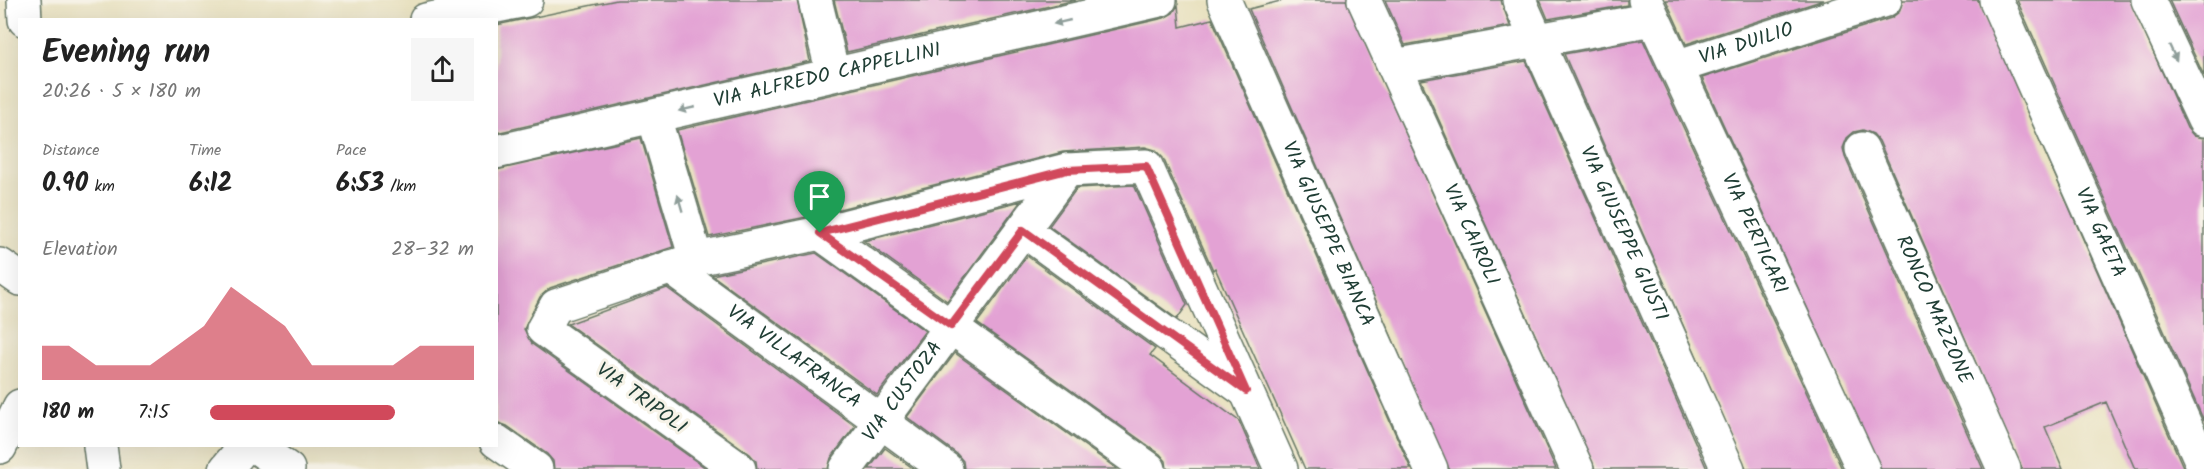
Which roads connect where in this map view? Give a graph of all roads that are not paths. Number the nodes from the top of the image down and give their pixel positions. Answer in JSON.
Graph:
{"nodes":[{"id":1,"x":24,"y":0,"type":"edge"},
{"id":2,"x":526,"y":0,"type":"edge"},
{"id":3,"x":815,"y":0,"type":"edge"},
{"id":4,"x":1160,"y":0,"type":"edge"},
{"id":5,"x":1224,"y":0,"type":"edge"},
{"id":6,"x":1364,"y":0,"type":"edge"},
{"id":7,"x":1519,"y":0,"type":"edge"},
{"id":8,"x":1886,"y":0,"type":"edge"},
{"id":9,"x":1996,"y":0,"type":"edge"},
{"id":10,"x":2148,"y":0,"type":"edge"},
{"id":11,"x":1649,"y":9,"type":"edge"},
{"id":12,"x":436,"y":14,"type":"edge"},
{"id":13,"x":25,"y":18,"type":"edge"},
{"id":14,"x":1536,"y":40,"type":"junction"},
{"id":15,"x":1394,"y":66,"type":"junction"},
{"id":16,"x":1676,"y":66,"type":"junction"},
{"id":17,"x":832,"y":74,"type":"junction"},
{"id":18,"x":654,"y":117,"type":"junction"},
{"id":19,"x":2204,"y":120,"type":"edge"},
{"id":20,"x":1862,"y":149,"type":"dead end"},
{"id":21,"x":498,"y":152,"type":"edge"},
{"id":22,"x":1067,"y":170,"type":"junction"},
{"id":23,"x":1023,"y":230,"type":"junction"},
{"id":24,"x":820,"y":233,"type":"junction"},
{"id":25,"x":18,"y":258,"type":"edge"},
{"id":26,"x":683,"y":263,"type":"junction"},
{"id":27,"x":0,"y":265,"type":"edge"},
{"id":28,"x":18,"y":278,"type":"edge"},
{"id":29,"x":951,"y":326,"type":"junction"},
{"id":30,"x":1246,"y":391,"type":"junction"},
{"id":31,"x":18,"y":410,"type":"edge"},
{"id":32,"x":881,"y":422,"type":"junction"},
{"id":33,"x":498,"y":442,"type":"edge"},
{"id":34,"x":0,"y":447,"type":"edge"},
{"id":35,"x":100,"y":447,"type":"edge"},
{"id":36,"x":244,"y":447,"type":"edge"},
{"id":37,"x":256,"y":447,"type":"edge"},
{"id":38,"x":2204,"y":467,"type":"edge"},
{"id":39,"x":103,"y":469,"type":"edge"},
{"id":40,"x":226,"y":469,"type":"edge"},
{"id":41,"x":288,"y":469,"type":"edge"},
{"id":42,"x":536,"y":469,"type":"edge"},
{"id":43,"x":739,"y":469,"type":"edge"},
{"id":44,"x":846,"y":469,"type":"edge"},
{"id":45,"x":946,"y":469,"type":"edge"},
{"id":46,"x":1149,"y":469,"type":"edge"},
{"id":47,"x":1281,"y":469,"type":"edge"},
{"id":48,"x":1431,"y":469,"type":"edge"},
{"id":49,"x":1577,"y":469,"type":"edge"},
{"id":50,"x":1728,"y":469,"type":"edge"},
{"id":51,"x":1863,"y":469,"type":"edge"},
{"id":52,"x":2004,"y":469,"type":"edge"}],
"edges":[{"from":1,"to":13,"type":"street"},
{"from":2,"to":12,"type":"street"},
{"from":3,"to":17,"type":"street"},
{"from":4,"to":17,"type":"street","name":"VIA ALFREDO CAPPELLINI","one_way":true},
{"from":5,"to":48,"type":"street","name":"VIA GIUSEPPE BIANCA"},
{"from":6,"to":15,"type":"street","name":"VIA CAIROLI"},
{"from":7,"to":14,"type":"street","name":"VIA GIUSEPPE GIUSTI"},
{"from":8,"to":16,"type":"street","name":"VIA DUILIO"},
{"from":9,"to":38,"type":"street","name":"VIA GAETA"},
{"from":10,"to":19,"type":"street","one_way":true},
{"from":11,"to":14,"type":"street"},
{"from":11,"to":16,"type":"street","name":"VIA PERTICARI"},
{"from":14,"to":15,"type":"street"},
{"from":14,"to":50,"type":"street","name":"VIA GIUSEPPE GIUSTI"},
{"from":15,"to":49,"type":"street","name":"VIA CAIROLI"},
{"from":16,"to":51,"type":"street","name":"VIA PERTICARI"},
{"from":17,"to":18,"type":"street","name":"VIA ALFREDO CAPPELLINI","one_way":true},
{"from":18,"to":21,"type":"street","name":"VIA ALFREDO CAPPELLINI"},
{"from":26,"to":18,"type":"street","one_way":true},
{"from":20,"to":52,"type":"street","name":"RONCO MAZZONE"},
{"from":22,"to":23,"type":"street","name":"VIA CUSTOZA"},
{"from":22,"to":24,"type":"street"},
{"from":22,"to":30,"type":"street"},
{"from":23,"to":29,"type":"street","name":"VIA CUSTOZA"},
{"from":23,"to":30,"type":"street"},
{"from":24,"to":26,"type":"street"},
{"from":24,"to":29,"type":"street"},
{"from":25,"to":27,"type":"street"},
{"from":26,"to":32,"type":"street","name":"VIA VILLAFRANCA"},
{"from":26,"to":43,"type":"street","name":"VIA TRIPOLI"},
{"from":27,"to":28,"type":"street"},
{"from":29,"to":32,"type":"street","name":"VIA CUSTOZA"},
{"from":29,"to":46,"type":"street"},
{"from":30,"to":47,"type":"street"},
{"from":31,"to":34,"type":"street"},
{"from":32,"to":44,"type":"street","name":"VIA CUSTOZA"},
{"from":32,"to":45,"type":"street","name":"VIA VILLAFRANCA"},
{"from":33,"to":42,"type":"street"},
{"from":35,"to":39,"type":"street"},
{"from":36,"to":40,"type":"street"},
{"from":37,"to":41,"type":"street"}]}
